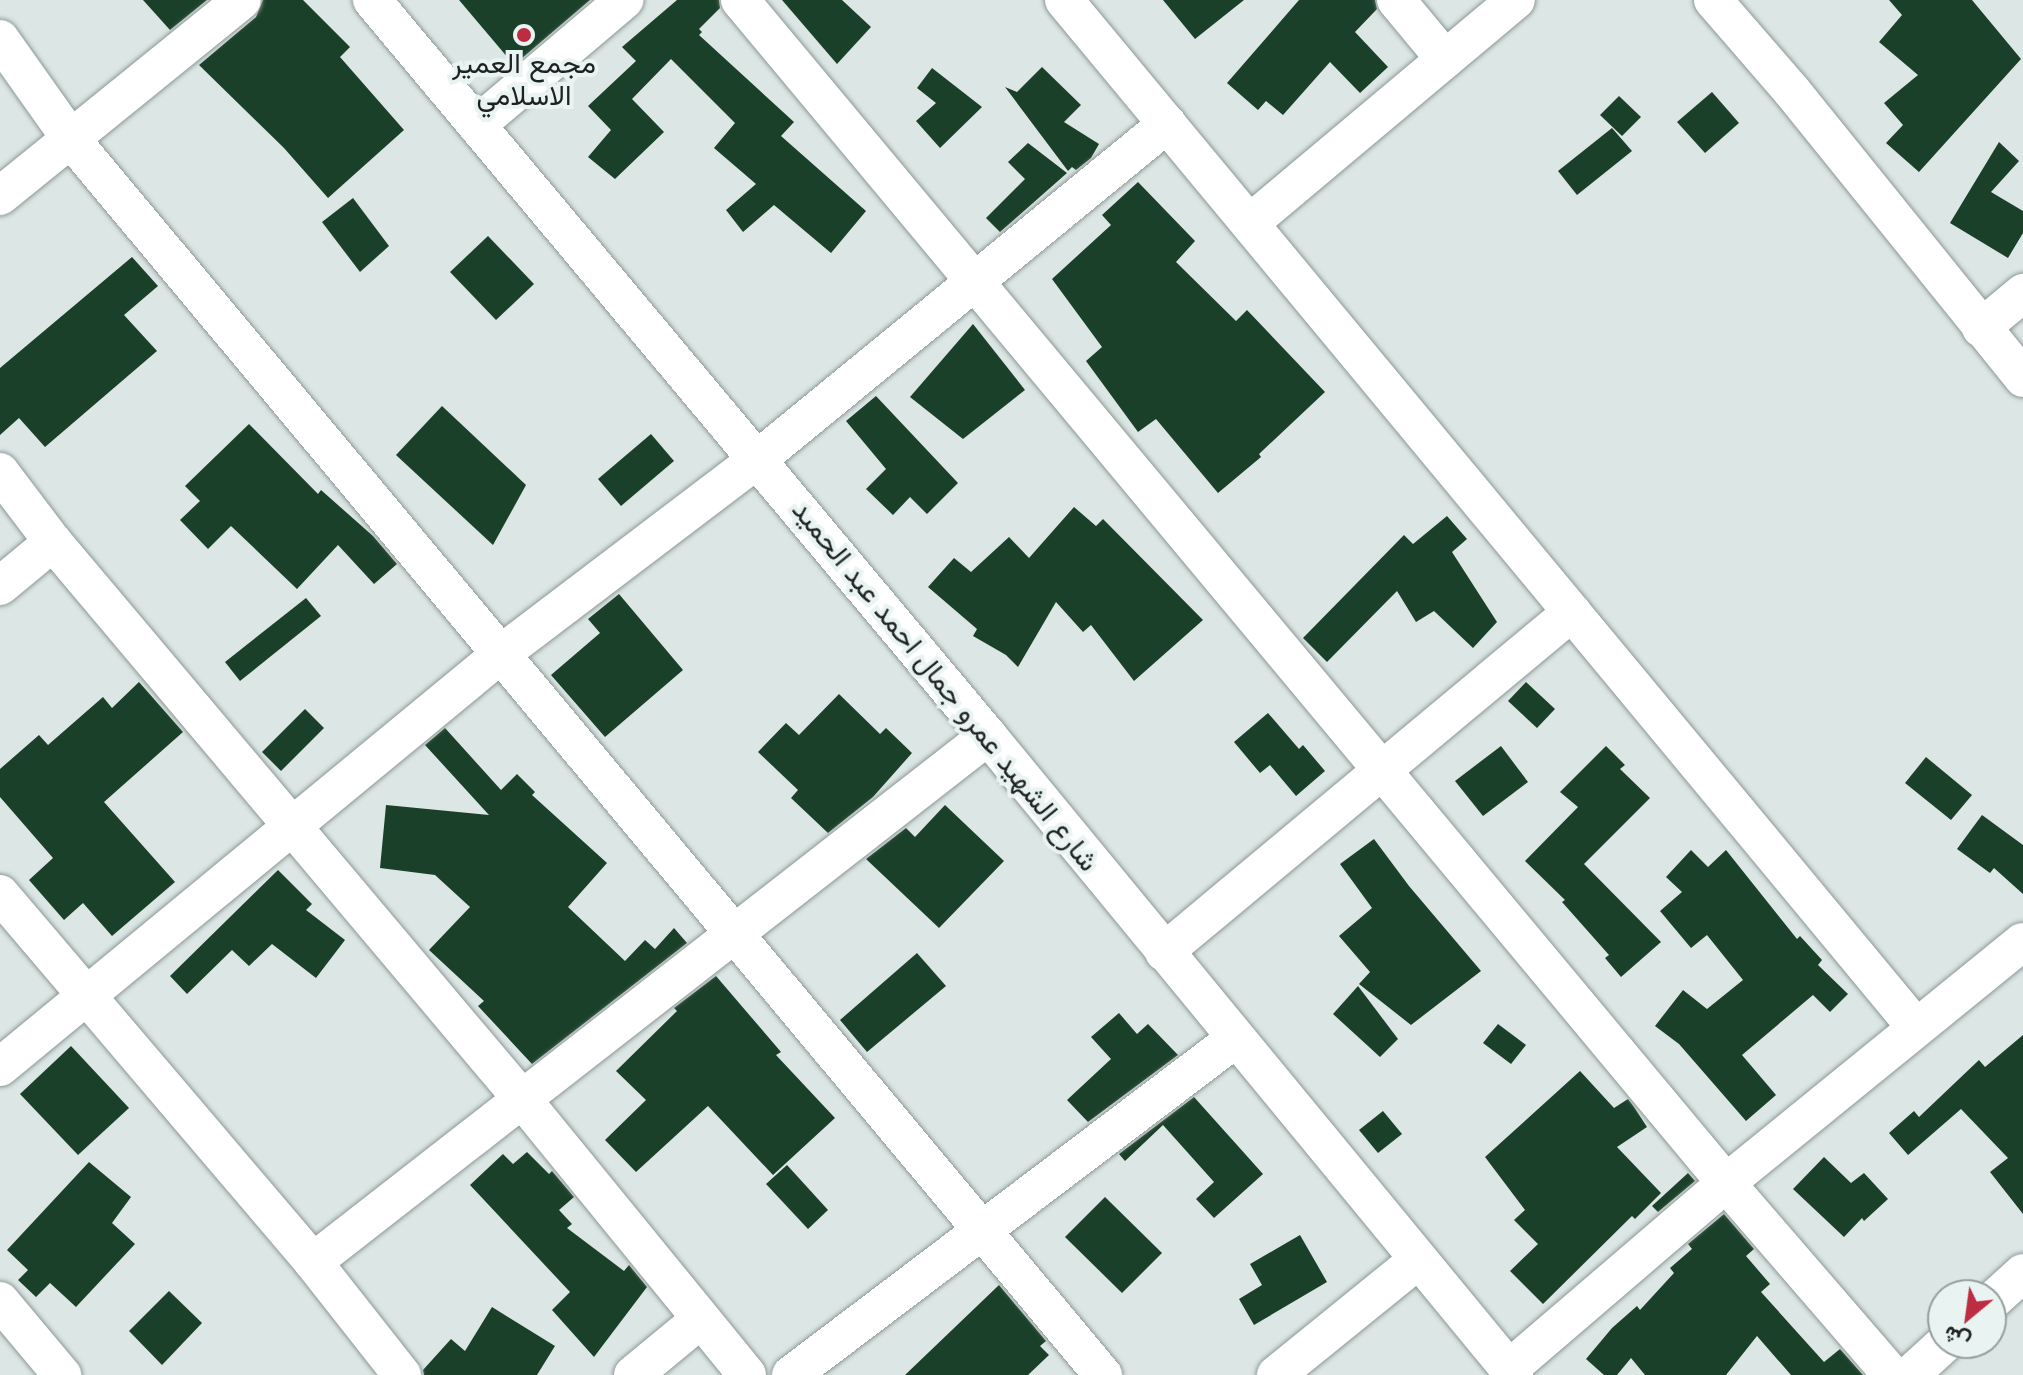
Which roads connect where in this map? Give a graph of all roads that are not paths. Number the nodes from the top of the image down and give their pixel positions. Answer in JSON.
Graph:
{"nodes":[{"id":1,"x":242,"y":0,"type":"edge"},
{"id":2,"x":372,"y":0,"type":"edge"},
{"id":3,"x":624,"y":0,"type":"edge"},
{"id":4,"x":740,"y":0,"type":"edge"},
{"id":5,"x":1064,"y":0,"type":"edge"},
{"id":6,"x":1396,"y":0,"type":"edge"},
{"id":7,"x":1516,"y":0,"type":"edge"},
{"id":8,"x":1713,"y":0,"type":"edge"},
{"id":9,"x":0,"y":39,"type":"edge"},
{"id":10,"x":1445,"y":59,"type":"junction"},
{"id":11,"x":478,"y":124,"type":"junction"},
{"id":12,"x":1167,"y":124,"type":"junction"},
{"id":13,"x":70,"y":138,"type":"junction"},
{"id":14,"x":0,"y":196,"type":"edge"},
{"id":15,"x":1250,"y":223,"type":"junction"},
{"id":16,"x":974,"y":281,"type":"junction"},
{"id":17,"x":2023,"y":293,"type":"edge"},
{"id":18,"x":1981,"y":328,"type":"junction"},
{"id":19,"x":2023,"y":378,"type":"edge"},
{"id":20,"x":758,"y":459,"type":"junction"},
{"id":21,"x":0,"y":472,"type":"edge"},
{"id":22,"x":53,"y":542,"type":"junction"},
{"id":23,"x":0,"y":586,"type":"edge"},
{"id":24,"x":1572,"y":612,"type":"junction"},
{"id":25,"x":501,"y":654,"type":"junction"},
{"id":26,"x":988,"y":736,"type":"junction"},
{"id":27,"x":1381,"y":769,"type":"junction"},
{"id":28,"x":291,"y":827,"type":"junction"},
{"id":29,"x":0,"y":894,"type":"edge"},
{"id":30,"x":737,"y":933,"type":"junction"},
{"id":31,"x":2023,"y":942,"type":"edge"},
{"id":32,"x":1164,"y":952,"type":"junction"},
{"id":33,"x":85,"y":997,"type":"junction"},
{"id":34,"x":1915,"y":1026,"type":"junction"},
{"id":35,"x":1235,"y":1039,"type":"junction"},
{"id":36,"x":0,"y":1067,"type":"edge"},
{"id":37,"x":522,"y":1099,"type":"junction"},
{"id":38,"x":1726,"y":1183,"type":"junction"},
{"id":39,"x":981,"y":1230,"type":"junction"},
{"id":40,"x":1418,"y":1260,"type":"junction"},
{"id":41,"x":313,"y":1262,"type":"junction"},
{"id":42,"x":2023,"y":1273,"type":"edge"},
{"id":43,"x":2007,"y":1288,"type":"edge"},
{"id":44,"x":0,"y":1301,"type":"edge"},
{"id":45,"x":701,"y":1319,"type":"junction"},
{"id":46,"x":1928,"y":1359,"type":"edge"},
{"id":47,"x":1511,"y":1372,"type":"edge"},
{"id":48,"x":62,"y":1375,"type":"edge"},
{"id":49,"x":402,"y":1375,"type":"edge"},
{"id":50,"x":633,"y":1375,"type":"edge"},
{"id":51,"x":747,"y":1375,"type":"edge"},
{"id":52,"x":791,"y":1375,"type":"edge"},
{"id":53,"x":1103,"y":1375,"type":"edge"},
{"id":54,"x":1276,"y":1375,"type":"edge"},
{"id":55,"x":1892,"y":1375,"type":"edge"},
{"id":56,"x":1910,"y":1375,"type":"edge"}],
"edges":[{"from":1,"to":13,"type":"street"},
{"from":2,"to":11,"type":"street","name":"شارع الشهيد عمرو جمال احمد عبد الحميد"},
{"from":3,"to":11,"type":"street"},
{"from":4,"to":16,"type":"street"},
{"from":5,"to":12,"type":"street"},
{"from":6,"to":10,"type":"street"},
{"from":7,"to":10,"type":"street"},
{"from":8,"to":18,"type":"street"},
{"from":9,"to":13,"type":"street"},
{"from":10,"to":15,"type":"street"},
{"from":11,"to":20,"type":"street","name":"شارع الشهيد عمرو جمال احمد عبد الحميد"},
{"from":12,"to":15,"type":"street"},
{"from":12,"to":16,"type":"street"},
{"from":13,"to":14,"type":"street"},
{"from":13,"to":25,"type":"street"},
{"from":15,"to":24,"type":"street"},
{"from":16,"to":20,"type":"street"},
{"from":16,"to":27,"type":"street"},
{"from":17,"to":18,"type":"street"},
{"from":18,"to":19,"type":"street"},
{"from":20,"to":25,"type":"street"},
{"from":20,"to":26,"type":"street","name":"شارع الشهيد عمرو جمال احمد عبد الحميد"},
{"from":21,"to":22,"type":"street"},
{"from":22,"to":23,"type":"street"},
{"from":22,"to":28,"type":"street"},
{"from":24,"to":27,"type":"street"},
{"from":24,"to":34,"type":"street"},
{"from":25,"to":28,"type":"street"},
{"from":25,"to":30,"type":"street"},
{"from":26,"to":30,"type":"street"},
{"from":26,"to":32,"type":"street","name":"شارع الشهيد عمرو جمال احمد عبد الحميد"},
{"from":27,"to":32,"type":"street"},
{"from":27,"to":38,"type":"street"},
{"from":28,"to":33,"type":"street"},
{"from":28,"to":37,"type":"street"},
{"from":29,"to":33,"type":"street"},
{"from":30,"to":37,"type":"street"},
{"from":30,"to":39,"type":"street"},
{"from":31,"to":34,"type":"street"},
{"from":32,"to":35,"type":"street","name":"شارع الشهيد عمرو جمال احمد عبد الحميد"},
{"from":33,"to":36,"type":"street"},
{"from":33,"to":41,"type":"street"},
{"from":34,"to":38,"type":"street"},
{"from":35,"to":39,"type":"street"},
{"from":35,"to":40,"type":"street","name":"شارع الشهيد عمرو جمال احمد عبد الحميد"},
{"from":37,"to":41,"type":"street"},
{"from":37,"to":45,"type":"street"},
{"from":38,"to":47,"type":"street"},
{"from":38,"to":55,"type":"street"},
{"from":39,"to":52,"type":"street"},
{"from":39,"to":53,"type":"street"},
{"from":40,"to":47,"type":"street","name":"شارع الشهيد عمرو جمال احمد عبد الحميد"},
{"from":40,"to":54,"type":"street"},
{"from":41,"to":49,"type":"street"},
{"from":42,"to":43,"type":"street"},
{"from":44,"to":48,"type":"street"},
{"from":45,"to":50,"type":"street"},
{"from":45,"to":51,"type":"street"},
{"from":46,"to":56,"type":"street"}]}
